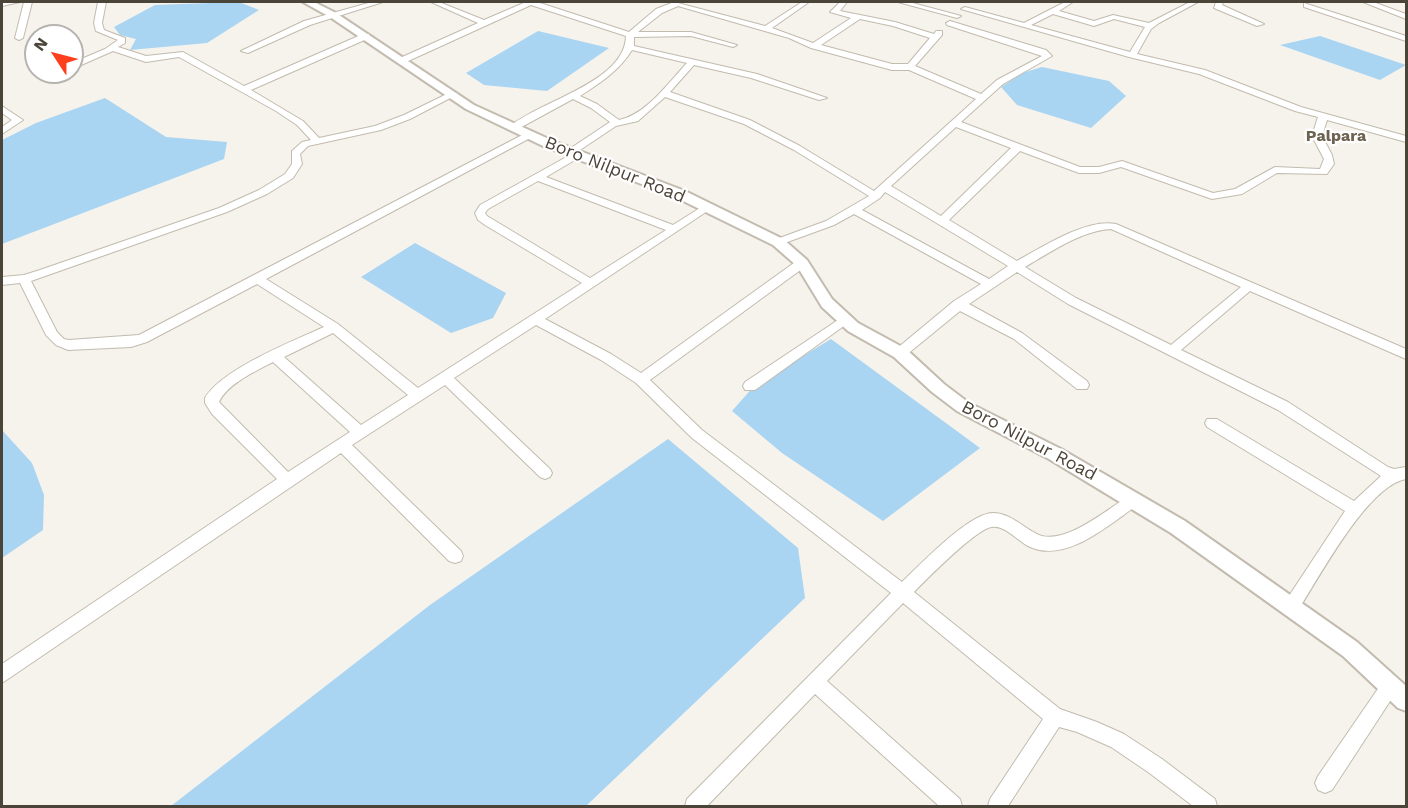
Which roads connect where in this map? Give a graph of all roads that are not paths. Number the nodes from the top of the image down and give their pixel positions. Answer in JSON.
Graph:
{"nodes":[{"id":1,"x":16,"y":2,"type":"edge"},
{"id":2,"x":28,"y":2,"type":"edge"},
{"id":3,"x":102,"y":2,"type":"edge"},
{"id":4,"x":308,"y":2,"type":"edge"},
{"id":5,"x":379,"y":2,"type":"edge"},
{"id":6,"x":434,"y":2,"type":"edge"},
{"id":7,"x":531,"y":2,"type":"edge"},
{"id":8,"x":657,"y":2,"type":"edge"},
{"id":9,"x":806,"y":2,"type":"edge"},
{"id":10,"x":844,"y":2,"type":"edge"},
{"id":11,"x":902,"y":2,"type":"edge"},
{"id":12,"x":1070,"y":2,"type":"edge"},
{"id":13,"x":1195,"y":2,"type":"edge"},
{"id":14,"x":1220,"y":2,"type":"edge"},
{"id":15,"x":1367,"y":2,"type":"edge"},
{"id":16,"x":2,"y":4,"type":"edge"},
{"id":17,"x":1307,"y":4,"type":"dead end"},
{"id":18,"x":669,"y":5,"type":"junction"},
{"id":19,"x":962,"y":5,"type":"edge"},
{"id":20,"x":1052,"y":11,"type":"junction"},
{"id":21,"x":333,"y":15,"type":"junction"},
{"id":22,"x":858,"y":17,"type":"junction"},
{"id":23,"x":1407,"y":17,"type":"edge"},
{"id":24,"x":953,"y":20,"type":"junction"},
{"id":25,"x":484,"y":23,"type":"junction"},
{"id":26,"x":1027,"y":24,"type":"junction"},
{"id":27,"x":1260,"y":24,"type":"dead end"},
{"id":28,"x":1150,"y":26,"type":"junction"},
{"id":29,"x":765,"y":29,"type":"junction"},
{"id":30,"x":630,"y":35,"type":"junction"},
{"id":31,"x":366,"y":36,"type":"junction"},
{"id":32,"x":19,"y":38,"type":"dead end"},
{"id":33,"x":935,"y":38,"type":"junction"},
{"id":34,"x":1407,"y":39,"type":"edge"},
{"id":35,"x":733,"y":45,"type":"dead end"},
{"id":36,"x":814,"y":46,"type":"junction"},
{"id":37,"x":112,"y":48,"type":"junction"},
{"id":38,"x":629,"y":48,"type":"junction"},
{"id":39,"x":245,"y":51,"type":"dead end"},
{"id":40,"x":1132,"y":55,"type":"junction"},
{"id":41,"x":403,"y":60,"type":"junction"},
{"id":42,"x":84,"y":61,"type":"edge"},
{"id":43,"x":692,"y":62,"type":"junction"},
{"id":44,"x":910,"y":67,"type":"junction"},
{"id":45,"x":244,"y":89,"type":"junction"},
{"id":46,"x":664,"y":93,"type":"junction"},
{"id":47,"x":454,"y":94,"type":"junction"},
{"id":48,"x":571,"y":95,"type":"junction"},
{"id":49,"x":822,"y":98,"type":"dead end"},
{"id":50,"x":982,"y":98,"type":"junction"},
{"id":51,"x":2,"y":109,"type":"edge"},
{"id":52,"x":1323,"y":116,"type":"junction"},
{"id":53,"x":617,"y":123,"type":"junction"},
{"id":54,"x":954,"y":123,"type":"junction"},
{"id":55,"x":513,"y":128,"type":"junction"},
{"id":56,"x":2,"y":131,"type":"edge"},
{"id":57,"x":529,"y":135,"type":"junction"},
{"id":58,"x":1407,"y":139,"type":"edge"},
{"id":59,"x":317,"y":141,"type":"junction"},
{"id":60,"x":1017,"y":148,"type":"junction"},
{"id":61,"x":574,"y":153,"type":"junction"},
{"id":62,"x":538,"y":177,"type":"junction"},
{"id":63,"x":880,"y":191,"type":"junction"},
{"id":64,"x":707,"y":208,"type":"junction"},
{"id":65,"x":855,"y":210,"type":"junction"},
{"id":66,"x":943,"y":220,"type":"junction"},
{"id":67,"x":674,"y":229,"type":"junction"},
{"id":68,"x":778,"y":242,"type":"junction"},
{"id":69,"x":802,"y":263,"type":"junction"},
{"id":70,"x":1018,"y":267,"type":"junction"},
{"id":71,"x":24,"y":279,"type":"junction"},
{"id":72,"x":257,"y":279,"type":"junction"},
{"id":73,"x":2,"y":281,"type":"edge"},
{"id":74,"x":590,"y":283,"type":"junction"},
{"id":75,"x":988,"y":283,"type":"junction"},
{"id":76,"x":1250,"y":285,"type":"junction"},
{"id":77,"x":958,"y":304,"type":"junction"},
{"id":78,"x":537,"y":320,"type":"junction"},
{"id":79,"x":844,"y":320,"type":"junction"},
{"id":80,"x":334,"y":327,"type":"junction"},
{"id":81,"x":1173,"y":350,"type":"junction"},
{"id":82,"x":900,"y":353,"type":"junction"},
{"id":83,"x":1407,"y":354,"type":"edge"},
{"id":84,"x":275,"y":356,"type":"junction"},
{"id":85,"x":446,"y":378,"type":"junction"},
{"id":86,"x":641,"y":380,"type":"junction"},
{"id":87,"x":1082,"y":385,"type":"dead end"},
{"id":88,"x":750,"y":386,"type":"dead end"},
{"id":89,"x":419,"y":396,"type":"junction"},
{"id":90,"x":1212,"y":423,"type":"dead end"},
{"id":91,"x":360,"y":433,"type":"junction"},
{"id":92,"x":342,"y":445,"type":"junction"},
{"id":93,"x":544,"y":472,"type":"dead end"},
{"id":94,"x":1400,"y":474,"type":"edge"},
{"id":95,"x":287,"y":480,"type":"junction"},
{"id":96,"x":1134,"y":500,"type":"junction"},
{"id":97,"x":1356,"y":509,"type":"junction"},
{"id":98,"x":455,"y":556,"type":"dead end"},
{"id":99,"x":902,"y":592,"type":"junction"},
{"id":100,"x":1291,"y":607,"type":"junction"},
{"id":101,"x":2,"y":674,"type":"edge"},
{"id":102,"x":815,"y":682,"type":"junction"},
{"id":103,"x":1390,"y":686,"type":"junction"},
{"id":104,"x":1407,"y":700,"type":"edge"},
{"id":105,"x":1055,"y":717,"type":"junction"},
{"id":106,"x":1325,"y":783,"type":"dead end"},
{"id":107,"x":1001,"y":805,"type":"edge"},
{"id":108,"x":694,"y":807,"type":"edge"},
{"id":109,"x":953,"y":807,"type":"edge"},
{"id":110,"x":1208,"y":807,"type":"edge"}],
"edges":[{"from":1,"to":16,"type":"street"},
{"from":2,"to":32,"type":"street"},
{"from":3,"to":37,"type":"street"},
{"from":4,"to":21,"type":"street","name":"Boro Nilpur Road"},
{"from":5,"to":21,"type":"street"},
{"from":6,"to":25,"type":"street"},
{"from":7,"to":25,"type":"street"},
{"from":7,"to":30,"type":"street"},
{"from":8,"to":18,"type":"street"},
{"from":9,"to":29,"type":"street"},
{"from":10,"to":22,"type":"street"},
{"from":11,"to":24,"type":"street"},
{"from":12,"to":20,"type":"street"},
{"from":13,"to":28,"type":"street"},
{"from":14,"to":27,"type":"street"},
{"from":15,"to":23,"type":"street"},
{"from":17,"to":34,"type":"street"},
{"from":18,"to":29,"type":"street"},
{"from":18,"to":30,"type":"street"},
{"from":19,"to":24,"type":"street"},
{"from":19,"to":26,"type":"street"},
{"from":20,"to":26,"type":"street"},
{"from":20,"to":28,"type":"street"},
{"from":21,"to":31,"type":"street","name":"Boro Nilpur Road"},
{"from":21,"to":39,"type":"street"},
{"from":22,"to":33,"type":"street"},
{"from":22,"to":36,"type":"street"},
{"from":24,"to":33,"type":"street"},
{"from":24,"to":50,"type":"street"},
{"from":25,"to":41,"type":"street"},
{"from":26,"to":40,"type":"street"},
{"from":28,"to":40,"type":"street"},
{"from":29,"to":36,"type":"street"},
{"from":30,"to":35,"type":"street"},
{"from":30,"to":38,"type":"street"},
{"from":31,"to":41,"type":"street","name":"Boro Nilpur Road"},
{"from":31,"to":45,"type":"street"},
{"from":33,"to":44,"type":"street"},
{"from":36,"to":44,"type":"street"},
{"from":37,"to":42,"type":"street"},
{"from":37,"to":45,"type":"street"},
{"from":38,"to":43,"type":"street"},
{"from":38,"to":48,"type":"street"},
{"from":40,"to":52,"type":"street"},
{"from":41,"to":47,"type":"street","name":"Boro Nilpur Road"},
{"from":43,"to":46,"type":"street"},
{"from":43,"to":49,"type":"street"},
{"from":44,"to":50,"type":"street"},
{"from":45,"to":59,"type":"street"},
{"from":46,"to":53,"type":"street"},
{"from":46,"to":63,"type":"street"},
{"from":47,"to":55,"type":"street","name":"Boro Nilpur Road"},
{"from":47,"to":59,"type":"street"},
{"from":48,"to":53,"type":"street"},
{"from":48,"to":55,"type":"street"},
{"from":50,"to":54,"type":"street"},
{"from":51,"to":56,"type":"street"},
{"from":52,"to":58,"type":"street"},
{"from":52,"to":60,"type":"street"},
{"from":53,"to":61,"type":"street"},
{"from":54,"to":60,"type":"street"},
{"from":54,"to":63,"type":"street"},
{"from":55,"to":57,"type":"street","name":"Boro Nilpur Road"},
{"from":57,"to":61,"type":"street","name":"Boro Nilpur Road"},
{"from":57,"to":72,"type":"street"},
{"from":59,"to":71,"type":"street"},
{"from":60,"to":66,"type":"street"},
{"from":61,"to":62,"type":"street"},
{"from":61,"to":64,"type":"street","name":"Boro Nilpur Road"},
{"from":62,"to":67,"type":"street"},
{"from":62,"to":74,"type":"street"},
{"from":63,"to":65,"type":"street"},
{"from":63,"to":66,"type":"street"},
{"from":64,"to":67,"type":"street"},
{"from":64,"to":68,"type":"street","name":"Boro Nilpur Road"},
{"from":65,"to":68,"type":"street"},
{"from":65,"to":75,"type":"street"},
{"from":66,"to":70,"type":"street"},
{"from":67,"to":74,"type":"street"},
{"from":68,"to":69,"type":"street","name":"Boro Nilpur Road"},
{"from":69,"to":79,"type":"street","name":"Boro Nilpur Road"},
{"from":69,"to":86,"type":"street"},
{"from":70,"to":75,"type":"street"},
{"from":70,"to":76,"type":"street"},
{"from":70,"to":81,"type":"street"},
{"from":71,"to":72,"type":"street"},
{"from":71,"to":73,"type":"street"},
{"from":72,"to":80,"type":"street"},
{"from":74,"to":78,"type":"street"},
{"from":75,"to":77,"type":"street"},
{"from":76,"to":81,"type":"street"},
{"from":76,"to":83,"type":"street"},
{"from":77,"to":82,"type":"street"},
{"from":77,"to":87,"type":"street"},
{"from":78,"to":85,"type":"street"},
{"from":78,"to":86,"type":"street"},
{"from":79,"to":82,"type":"street","name":"Boro Nilpur Road"},
{"from":79,"to":88,"type":"street"},
{"from":80,"to":84,"type":"street"},
{"from":80,"to":89,"type":"street"},
{"from":81,"to":94,"type":"street"},
{"from":82,"to":96,"type":"street","name":"Boro Nilpur Road"},
{"from":84,"to":91,"type":"street"},
{"from":84,"to":95,"type":"street"},
{"from":85,"to":89,"type":"street"},
{"from":85,"to":93,"type":"street"},
{"from":86,"to":99,"type":"street"},
{"from":89,"to":91,"type":"street"},
{"from":90,"to":97,"type":"street"},
{"from":91,"to":92,"type":"street"},
{"from":92,"to":95,"type":"street"},
{"from":92,"to":98,"type":"street"},
{"from":94,"to":97,"type":"street"},
{"from":95,"to":101,"type":"street"},
{"from":96,"to":99,"type":"street"},
{"from":96,"to":100,"type":"street","name":"Boro Nilpur Road"},
{"from":97,"to":100,"type":"street"},
{"from":99,"to":102,"type":"street"},
{"from":99,"to":105,"type":"street"},
{"from":100,"to":103,"type":"street","name":"Boro Nilpur Road"},
{"from":102,"to":108,"type":"street"},
{"from":102,"to":109,"type":"street"},
{"from":103,"to":104,"type":"street","name":"Boro Nilpur Road"},
{"from":103,"to":106,"type":"street"},
{"from":105,"to":107,"type":"street"},
{"from":105,"to":110,"type":"street"}]}
